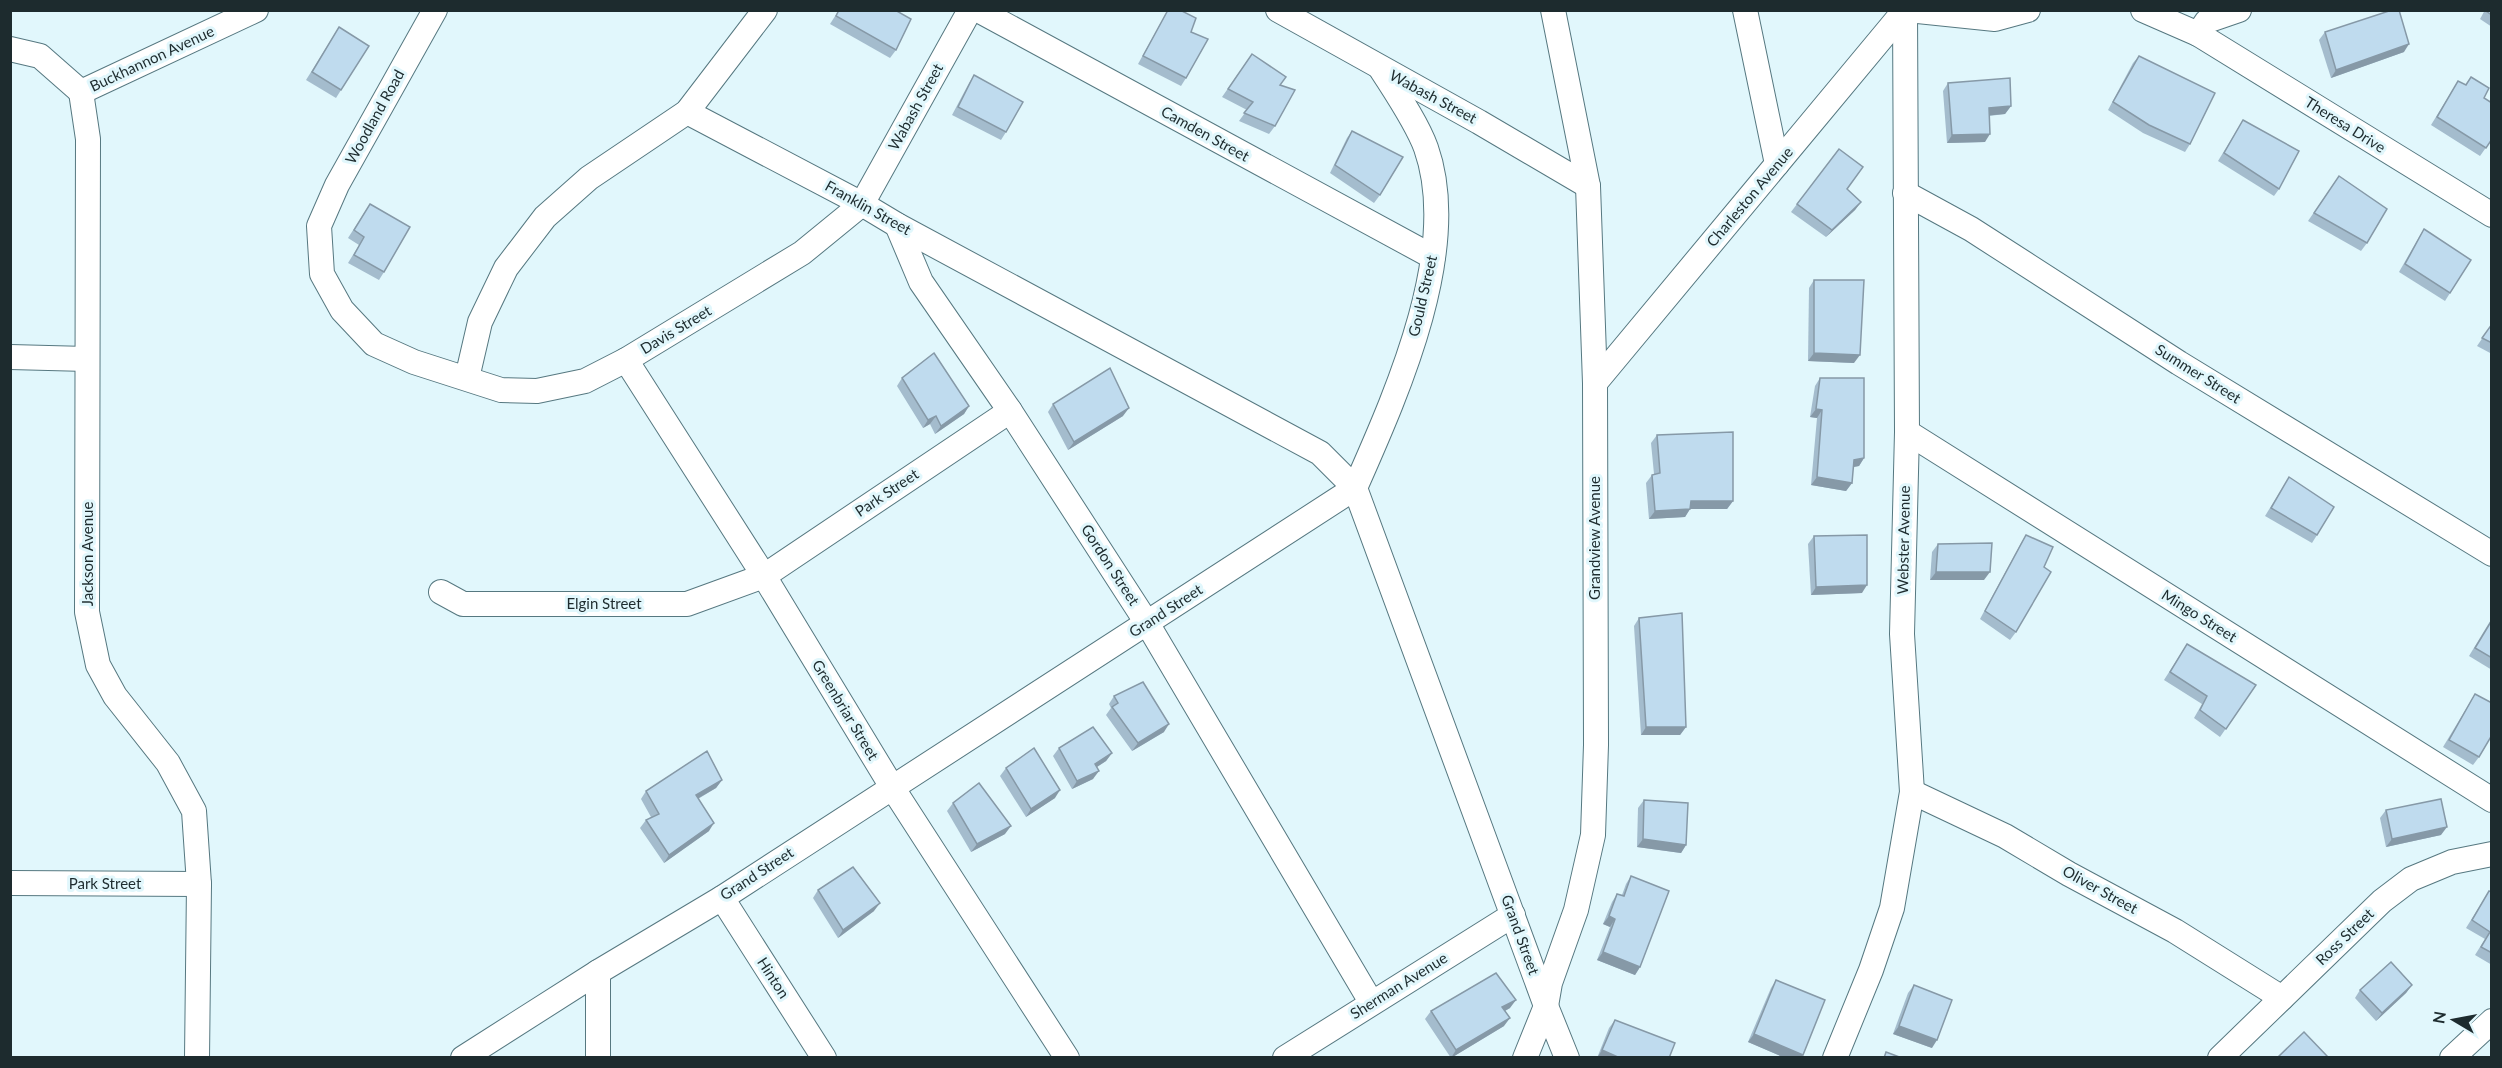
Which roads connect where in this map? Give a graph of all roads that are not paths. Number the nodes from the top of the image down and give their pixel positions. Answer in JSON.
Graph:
{"nodes":[{"id":1,"x":256,"y":10,"type":"edge"},
{"id":2,"x":435,"y":10,"type":"edge"},
{"id":3,"x":765,"y":10,"type":"edge"},
{"id":4,"x":970,"y":10,"type":"edge"},
{"id":5,"x":978,"y":10,"type":"edge"},
{"id":6,"x":1278,"y":10,"type":"edge"},
{"id":7,"x":1553,"y":10,"type":"edge"},
{"id":8,"x":1745,"y":10,"type":"edge"},
{"id":9,"x":1906,"y":10,"type":"edge"},
{"id":10,"x":2028,"y":10,"type":"edge"},
{"id":11,"x":2143,"y":10,"type":"edge"},
{"id":12,"x":2239,"y":10,"type":"edge"},
{"id":13,"x":2205,"y":22,"type":"edge"},
{"id":14,"x":10,"y":50,"type":"edge"},
{"id":15,"x":1381,"y":69,"type":"junction"},
{"id":16,"x":81,"y":92,"type":"junction"},
{"id":17,"x":687,"y":112,"type":"junction"},
{"id":18,"x":1777,"y":164,"type":"junction"},
{"id":19,"x":1588,"y":186,"type":"junction"},
{"id":20,"x":1905,"y":193,"type":"junction"},
{"id":21,"x":862,"y":204,"type":"junction"},
{"id":22,"x":2492,"y":215,"type":"edge"},
{"id":23,"x":897,"y":225,"type":"junction"},
{"id":24,"x":319,"y":226,"type":"joint"},
{"id":25,"x":1433,"y":257,"type":"junction"},
{"id":26,"x":10,"y":357,"type":"edge"},
{"id":27,"x":87,"y":358,"type":"junction"},
{"id":28,"x":626,"y":360,"type":"junction"},
{"id":29,"x":467,"y":378,"type":"junction"},
{"id":30,"x":1595,"y":383,"type":"junction"},
{"id":31,"x":1010,"y":411,"type":"junction"},
{"id":32,"x":1907,"y":432,"type":"junction"},
{"id":33,"x":1354,"y":488,"type":"junction"},
{"id":34,"x":2492,"y":554,"type":"edge"},
{"id":35,"x":764,"y":576,"type":"junction"},
{"id":36,"x":441,"y":592,"type":"dead end"},
{"id":37,"x":1148,"y":623,"type":"junction"},
{"id":38,"x":892,"y":787,"type":"junction"},
{"id":39,"x":1912,"y":792,"type":"junction"},
{"id":40,"x":2492,"y":800,"type":"edge"},
{"id":41,"x":2492,"y":854,"type":"edge"},
{"id":42,"x":10,"y":884,"type":"edge"},
{"id":43,"x":199,"y":884,"type":"junction"},
{"id":44,"x":722,"y":898,"type":"junction"},
{"id":45,"x":1513,"y":915,"type":"junction"},
{"id":46,"x":598,"y":972,"type":"junction"},
{"id":47,"x":2282,"y":998,"type":"junction"},
{"id":48,"x":1371,"y":1002,"type":"junction"},
{"id":49,"x":1546,"y":1006,"type":"junction"},
{"id":50,"x":2492,"y":1021,"type":"edge"},
{"id":51,"x":197,"y":1058,"type":"edge"},
{"id":52,"x":463,"y":1058,"type":"edge"},
{"id":53,"x":598,"y":1058,"type":"edge"},
{"id":54,"x":824,"y":1058,"type":"edge"},
{"id":55,"x":1067,"y":1058,"type":"edge"},
{"id":56,"x":1286,"y":1058,"type":"edge"},
{"id":57,"x":1525,"y":1058,"type":"edge"},
{"id":58,"x":1567,"y":1058,"type":"edge"},
{"id":59,"x":1835,"y":1058,"type":"edge"},
{"id":60,"x":2220,"y":1058,"type":"edge"},
{"id":61,"x":2452,"y":1058,"type":"edge"}],
"edges":[{"from":1,"to":16,"type":"street","name":"Buckhannon Avenue"},
{"from":2,"to":24,"type":"street","name":"Woodland Road"},
{"from":3,"to":17,"type":"street"},
{"from":4,"to":21,"type":"street","name":"Wabash Street"},
{"from":5,"to":25,"type":"street","name":"Camden Street"},
{"from":6,"to":15,"type":"street","name":"Wabash Street"},
{"from":7,"to":19,"type":"street","name":"Grandview Avenue"},
{"from":8,"to":18,"type":"street"},
{"from":9,"to":10,"type":"street"},
{"from":9,"to":18,"type":"street","name":"Charleston Avenue"},
{"from":9,"to":20,"type":"street","name":"Webster Avenue"},
{"from":11,"to":13,"type":"street","name":"Theresa Drive"},
{"from":12,"to":13,"type":"street"},
{"from":13,"to":22,"type":"street","name":"Theresa Drive"},
{"from":14,"to":16,"type":"street"},
{"from":15,"to":19,"type":"street","name":"Wabash Street"},
{"from":15,"to":25,"type":"street","name":"Gould Street"},
{"from":16,"to":27,"type":"street","name":"Jackson Avenue"},
{"from":17,"to":21,"type":"street","name":"Franklin Street"},
{"from":17,"to":29,"type":"street"},
{"from":18,"to":30,"type":"street","name":"Charleston Avenue"},
{"from":19,"to":30,"type":"street","name":"Grandview Avenue"},
{"from":20,"to":32,"type":"street","name":"Webster Avenue"},
{"from":20,"to":34,"type":"street","name":"Summer Street"},
{"from":21,"to":23,"type":"street","name":"Franklin Street"},
{"from":21,"to":28,"type":"street","name":"Davis Street"},
{"from":23,"to":31,"type":"street","name":"Gordon Street"},
{"from":23,"to":33,"type":"street","name":"Franklin Street"},
{"from":24,"to":29,"type":"street","name":"Davis Street"},
{"from":25,"to":33,"type":"street","name":"Gould Street"},
{"from":26,"to":27,"type":"street"},
{"from":27,"to":43,"type":"street","name":"Jackson Avenue"},
{"from":28,"to":29,"type":"street","name":"Davis Street"},
{"from":28,"to":35,"type":"street","name":"Greenbriar Street"},
{"from":30,"to":49,"type":"street","name":"Grandview Avenue"},
{"from":31,"to":35,"type":"street","name":"Park Street"},
{"from":31,"to":37,"type":"street","name":"Gordon Street"},
{"from":32,"to":39,"type":"street","name":"Webster Avenue"},
{"from":32,"to":40,"type":"street","name":"Mingo Street"},
{"from":33,"to":37,"type":"street","name":"Grand Street"},
{"from":33,"to":45,"type":"street","name":"Grand Street"},
{"from":35,"to":36,"type":"street","name":"Elgin Street"},
{"from":35,"to":38,"type":"street","name":"Greenbriar Street"},
{"from":37,"to":38,"type":"street","name":"Grand Street"},
{"from":37,"to":48,"type":"street","name":"Gordon Street"},
{"from":38,"to":44,"type":"street","name":"Grand Street"},
{"from":38,"to":55,"type":"street","name":"Greenbriar Street"},
{"from":39,"to":47,"type":"street","name":"Oliver Street"},
{"from":39,"to":59,"type":"street","name":"Webster Avenue"},
{"from":41,"to":47,"type":"street","name":"Ross Street"},
{"from":42,"to":43,"type":"street","name":"Park Street"},
{"from":43,"to":51,"type":"street","name":"Jackson Avenue"},
{"from":44,"to":46,"type":"street","name":"Grand Street"},
{"from":44,"to":54,"type":"street","name":"Hinton"},
{"from":45,"to":48,"type":"street","name":"Sherman Avenue"},
{"from":45,"to":49,"type":"street","name":"Grand Street"},
{"from":46,"to":52,"type":"street","name":"Grand Street"},
{"from":46,"to":53,"type":"street"},
{"from":47,"to":60,"type":"street","name":"Ross Street"},
{"from":48,"to":56,"type":"street","name":"Sherman Avenue"},
{"from":49,"to":57,"type":"street","name":"Grandview Avenue"},
{"from":49,"to":58,"type":"street","name":"Grand Street"},
{"from":50,"to":61,"type":"street"}]}
